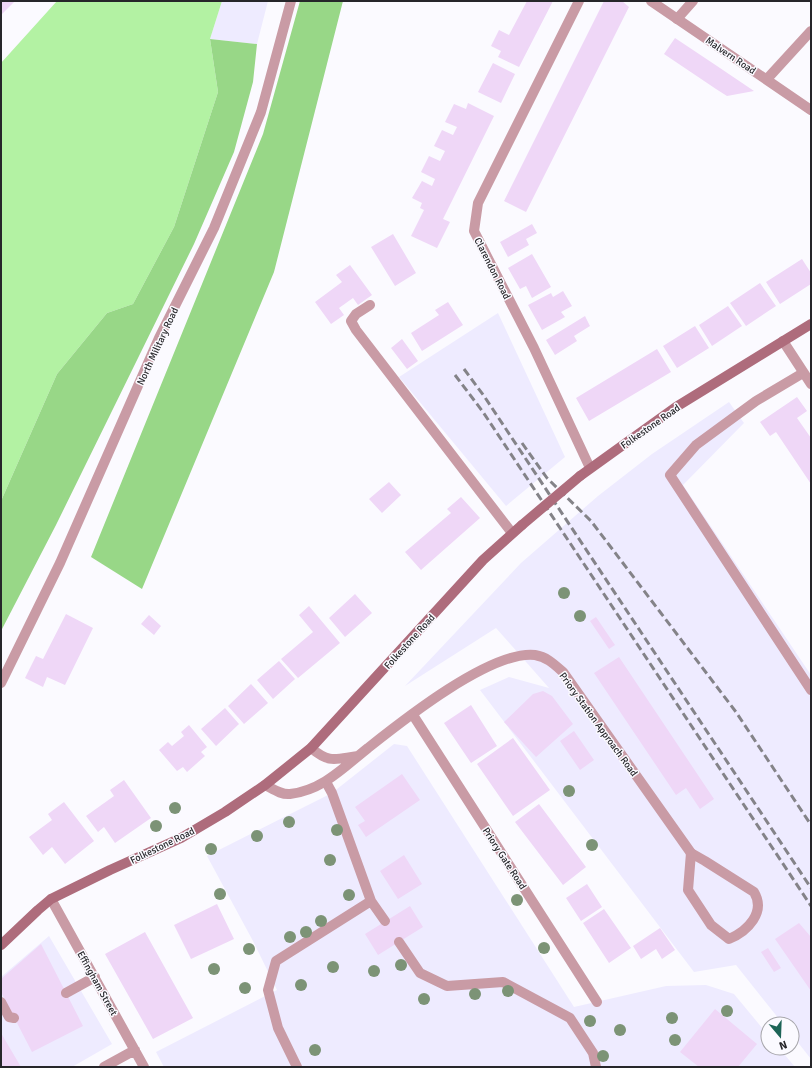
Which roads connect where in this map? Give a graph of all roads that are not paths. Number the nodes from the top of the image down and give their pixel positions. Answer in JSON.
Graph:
{"nodes":[{"id":1,"x":290,"y":1,"type":"edge"},
{"id":2,"x":579,"y":1,"type":"edge"},
{"id":3,"x":651,"y":1,"type":"edge"},
{"id":4,"x":693,"y":1,"type":"edge"},
{"id":5,"x":677,"y":19,"type":"junction"},
{"id":6,"x":811,"y":31,"type":"edge"},
{"id":7,"x":767,"y":79,"type":"junction"},
{"id":8,"x":811,"y":110,"type":"edge"},
{"id":9,"x":370,"y":305,"type":"dead end"},
{"id":10,"x":811,"y":324,"type":"edge"},
{"id":11,"x":783,"y":341,"type":"junction"},
{"id":12,"x":803,"y":372,"type":"junction"},
{"id":13,"x":811,"y":384,"type":"edge"},
{"id":14,"x":590,"y":468,"type":"junction"},
{"id":15,"x":512,"y":533,"type":"junction"},
{"id":16,"x":1,"y":683,"type":"edge"},
{"id":17,"x":811,"y":690,"type":"edge"},
{"id":18,"x":413,"y":715,"type":"junction"},
{"id":19,"x":311,"y":748,"type":"junction"},
{"id":20,"x":359,"y":756,"type":"junction"},
{"id":21,"x":326,"y":782,"type":"junction"},
{"id":22,"x":265,"y":785,"type":"junction"},
{"id":23,"x":691,"y":853,"type":"junction"},
{"id":24,"x":51,"y":899,"type":"junction"},
{"id":25,"x":371,"y":900,"type":"junction"},
{"id":26,"x":385,"y":921,"type":"dead end"},
{"id":27,"x":399,"y":942,"type":"dead end"},
{"id":28,"x":1,"y":945,"type":"edge"},
{"id":29,"x":95,"y":977,"type":"junction"},
{"id":30,"x":66,"y":993,"type":"dead end"},
{"id":31,"x":1,"y":1002,"type":"edge"},
{"id":32,"x":597,"y":1002,"type":"dead end"},
{"id":33,"x":14,"y":1018,"type":"dead end"},
{"id":34,"x":135,"y":1050,"type":"junction"},
{"id":35,"x":104,"y":1067,"type":"edge"},
{"id":36,"x":144,"y":1067,"type":"edge"},
{"id":37,"x":297,"y":1067,"type":"edge"},
{"id":38,"x":596,"y":1067,"type":"edge"}],
"edges":[{"from":1,"to":16,"type":"street","name":"North Military Road"},
{"from":2,"to":14,"type":"street","name":"Clarendon Road"},
{"from":3,"to":5,"type":"street","name":"Malvern Road"},
{"from":4,"to":5,"type":"street"},
{"from":5,"to":7,"type":"street","name":"Malvern Road"},
{"from":6,"to":7,"type":"street"},
{"from":7,"to":8,"type":"street","name":"Malvern Road"},
{"from":9,"to":15,"type":"street"},
{"from":10,"to":11,"type":"main road","name":"Folkestone Road"},
{"from":11,"to":12,"type":"street"},
{"from":11,"to":14,"type":"main road","name":"Folkestone Road"},
{"from":12,"to":13,"type":"street"},
{"from":12,"to":17,"type":"street"},
{"from":14,"to":15,"type":"main road","name":"Folkestone Road","bridge":true},
{"from":15,"to":19,"type":"main road","name":"Folkestone Road"},
{"from":18,"to":20,"type":"street","name":"Priory Station Approach Road"},
{"from":18,"to":23,"type":"street","name":"Priory Station Approach Road"},
{"from":18,"to":32,"type":"street","name":"Priory Gate Road"},
{"from":19,"to":20,"type":"street","name":"Priory Station Approach Road"},
{"from":19,"to":22,"type":"main road","name":"Folkestone Road"},
{"from":20,"to":21,"type":"street","name":"Priory Station Approach Road"},
{"from":21,"to":22,"type":"street","name":"Priory Station Approach Road"},
{"from":21,"to":25,"type":"street"},
{"from":22,"to":24,"type":"main road","name":"Folkestone Road"},
{"from":23,"to":23,"type":"street"},
{"from":24,"to":28,"type":"main road","name":"Folkestone Road"},
{"from":24,"to":29,"type":"street","name":"Effingham Street"},
{"from":25,"to":26,"type":"street"},
{"from":25,"to":37,"type":"street"},
{"from":27,"to":38,"type":"street"},
{"from":29,"to":30,"type":"street"},
{"from":29,"to":34,"type":"street","name":"Effingham Street"},
{"from":31,"to":33,"type":"street"},
{"from":34,"to":35,"type":"street"},
{"from":34,"to":36,"type":"street","name":"Effingham Street"}]}
